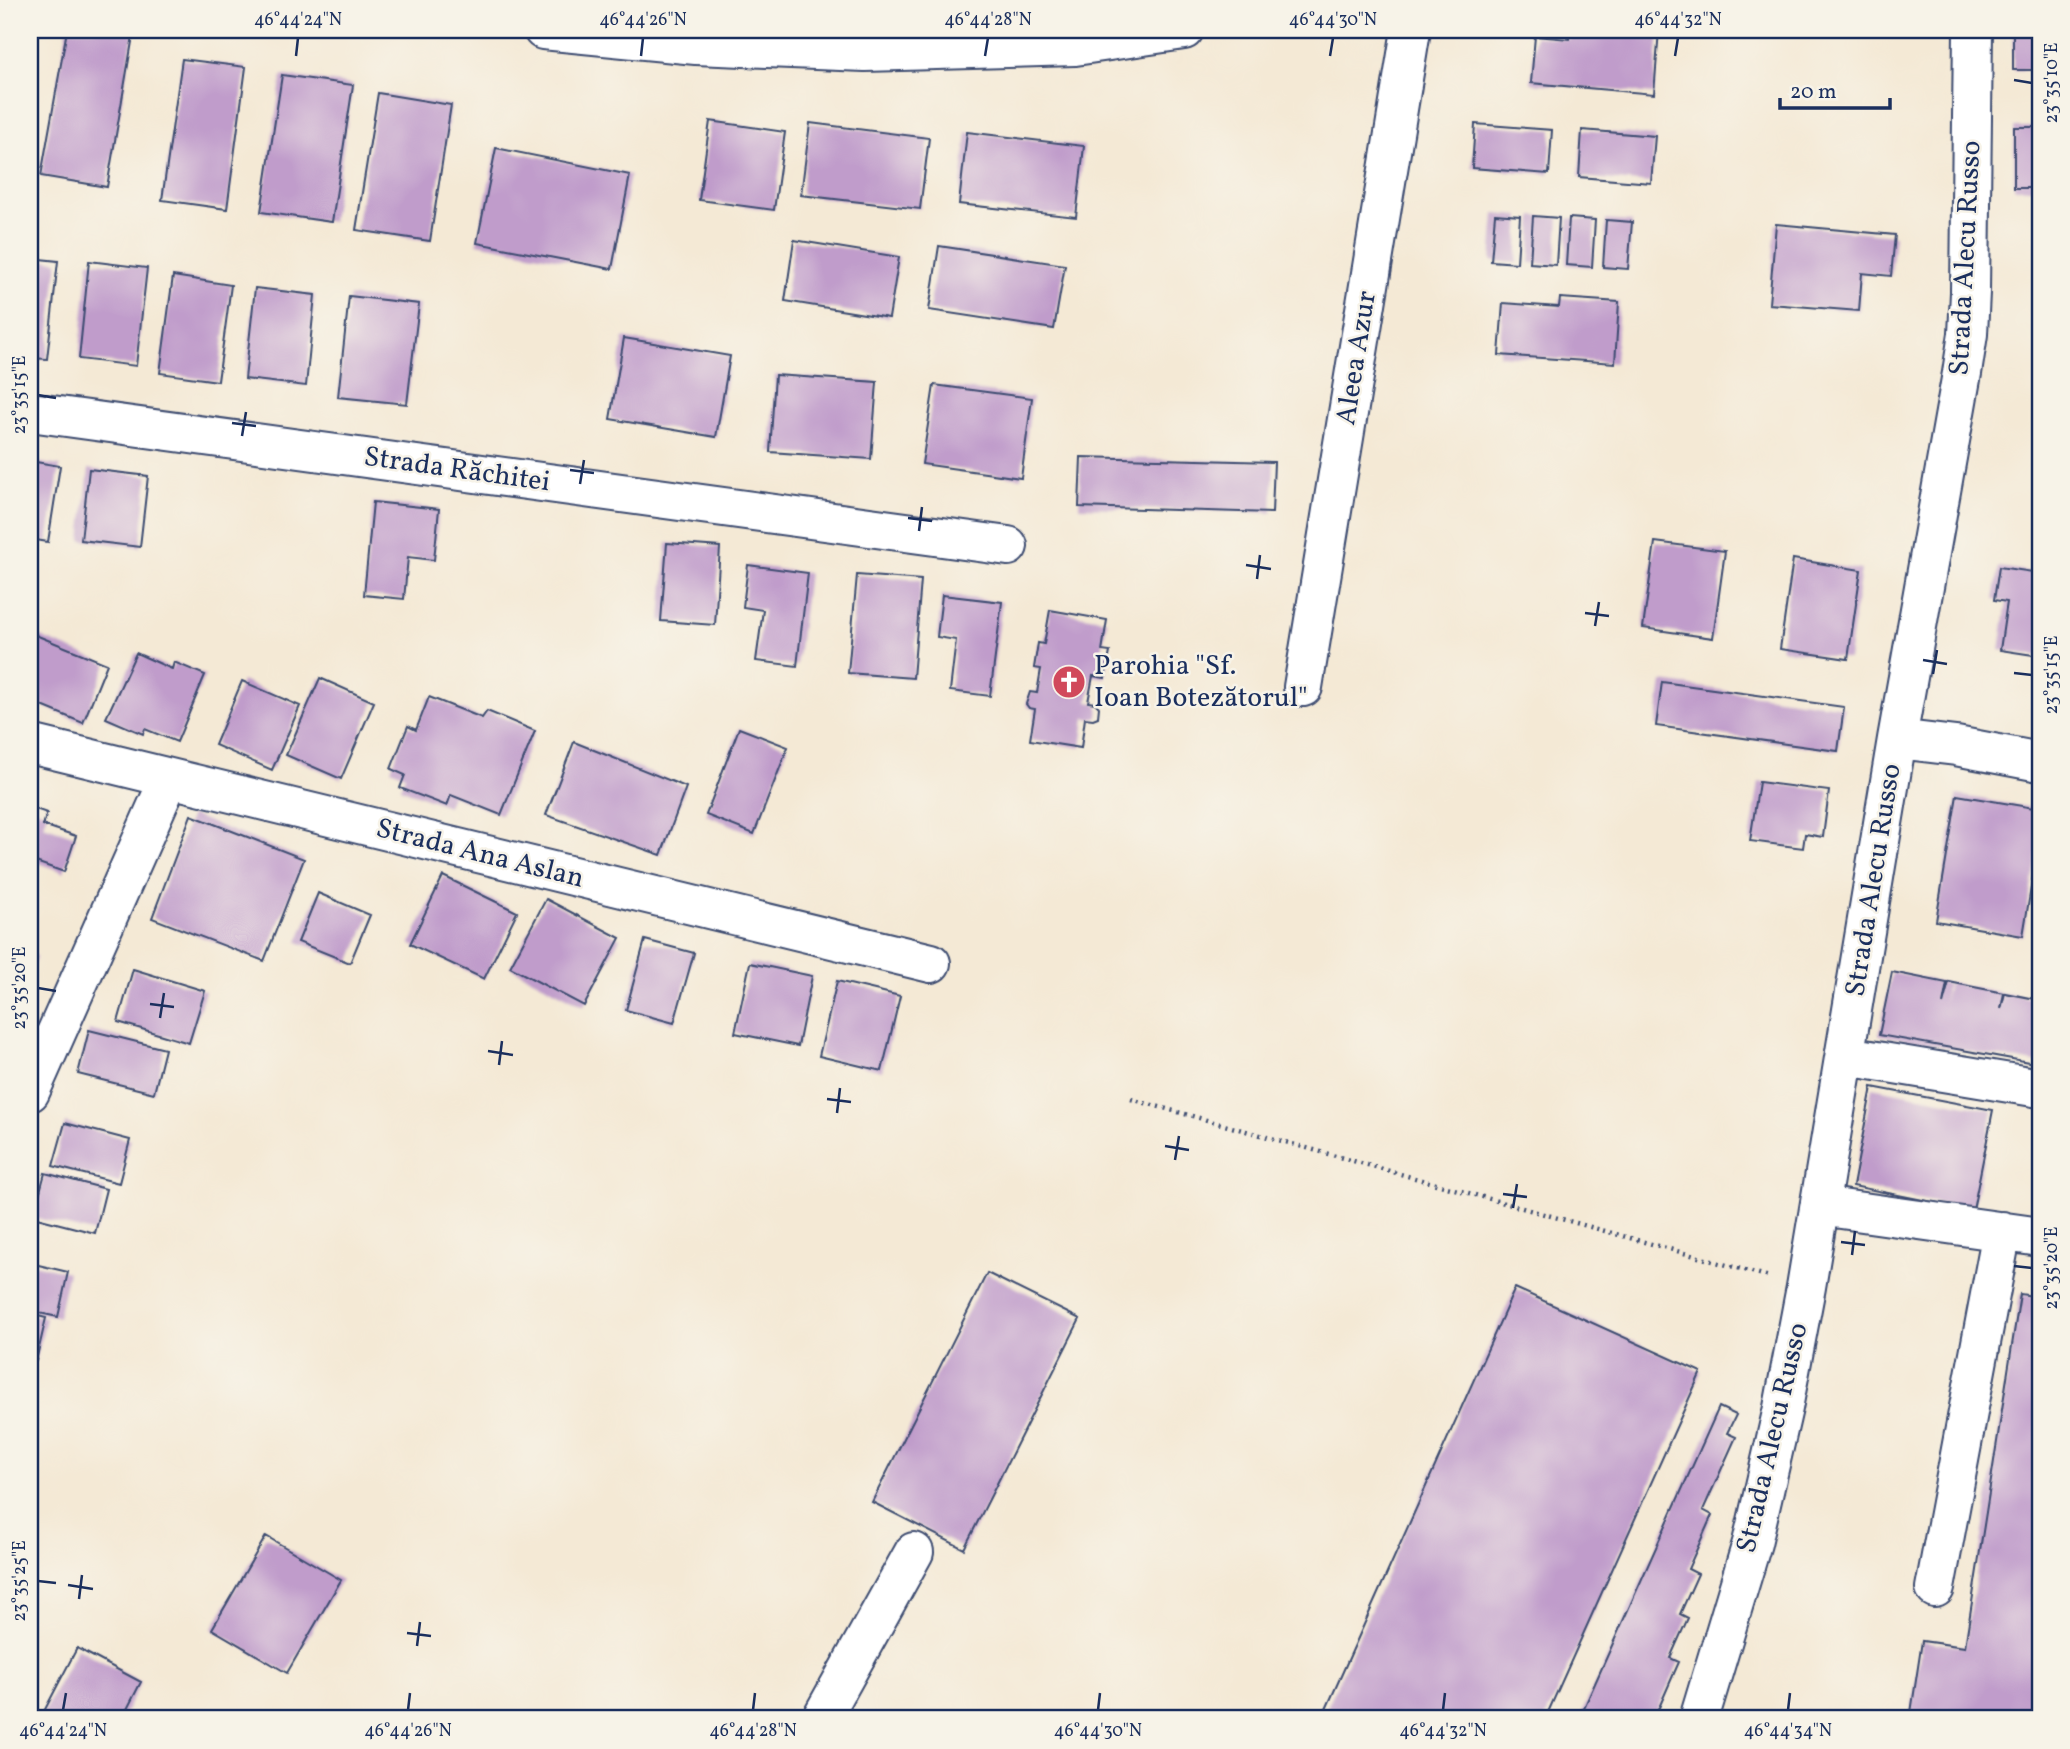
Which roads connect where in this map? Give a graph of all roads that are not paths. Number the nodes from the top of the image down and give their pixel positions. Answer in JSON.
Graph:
{"nodes":[{"id":1,"x":550,"y":30,"type":"edge"},
{"id":2,"x":1184,"y":30,"type":"edge"},
{"id":3,"x":1411,"y":30,"type":"edge"},
{"id":4,"x":1973,"y":30,"type":"edge"},
{"id":5,"x":30,"y":412,"type":"edge"},
{"id":6,"x":1008,"y":546,"type":"dead end"},
{"id":7,"x":1303,"y":687,"type":"dead end"},
{"id":8,"x":1897,"y":738,"type":"junction"},
{"id":9,"x":30,"y":744,"type":"edge"},
{"id":10,"x":2040,"y":762,"type":"edge"},
{"id":11,"x":169,"y":779,"type":"junction"},
{"id":12,"x":930,"y":963,"type":"dead end"},
{"id":13,"x":1846,"y":1056,"type":"junction"},
{"id":14,"x":2040,"y":1088,"type":"edge"},
{"id":15,"x":30,"y":1092,"type":"edge"},
{"id":16,"x":1820,"y":1206,"type":"junction"},
{"id":17,"x":2002,"y":1231,"type":"junction"},
{"id":18,"x":2040,"y":1237,"type":"edge"},
{"id":19,"x":914,"y":1552,"type":"dead end"},
{"id":20,"x":1936,"y":1588,"type":"dead end"},
{"id":21,"x":821,"y":1719,"type":"edge"},
{"id":22,"x":1699,"y":1719,"type":"edge"}],
"edges":[{"from":1,"to":2,"type":"street"},
{"from":3,"to":7,"type":"street","name":"Aleea Azur"},
{"from":4,"to":8,"type":"street","name":"Strada Alecu Russo"},
{"from":5,"to":6,"type":"street","name":"Strada Răchitei"},
{"from":8,"to":10,"type":"street"},
{"from":8,"to":13,"type":"street","name":"Strada Alecu Russo"},
{"from":9,"to":11,"type":"street","name":"Strada Ana Aslan"},
{"from":11,"to":12,"type":"street","name":"Strada Ana Aslan"},
{"from":11,"to":15,"type":"street"},
{"from":13,"to":14,"type":"street"},
{"from":13,"to":16,"type":"street","name":"Strada Alecu Russo"},
{"from":16,"to":17,"type":"street"},
{"from":16,"to":22,"type":"street","name":"Strada Alecu Russo"},
{"from":17,"to":18,"type":"street"},
{"from":17,"to":20,"type":"street"},
{"from":19,"to":21,"type":"street"}]}
